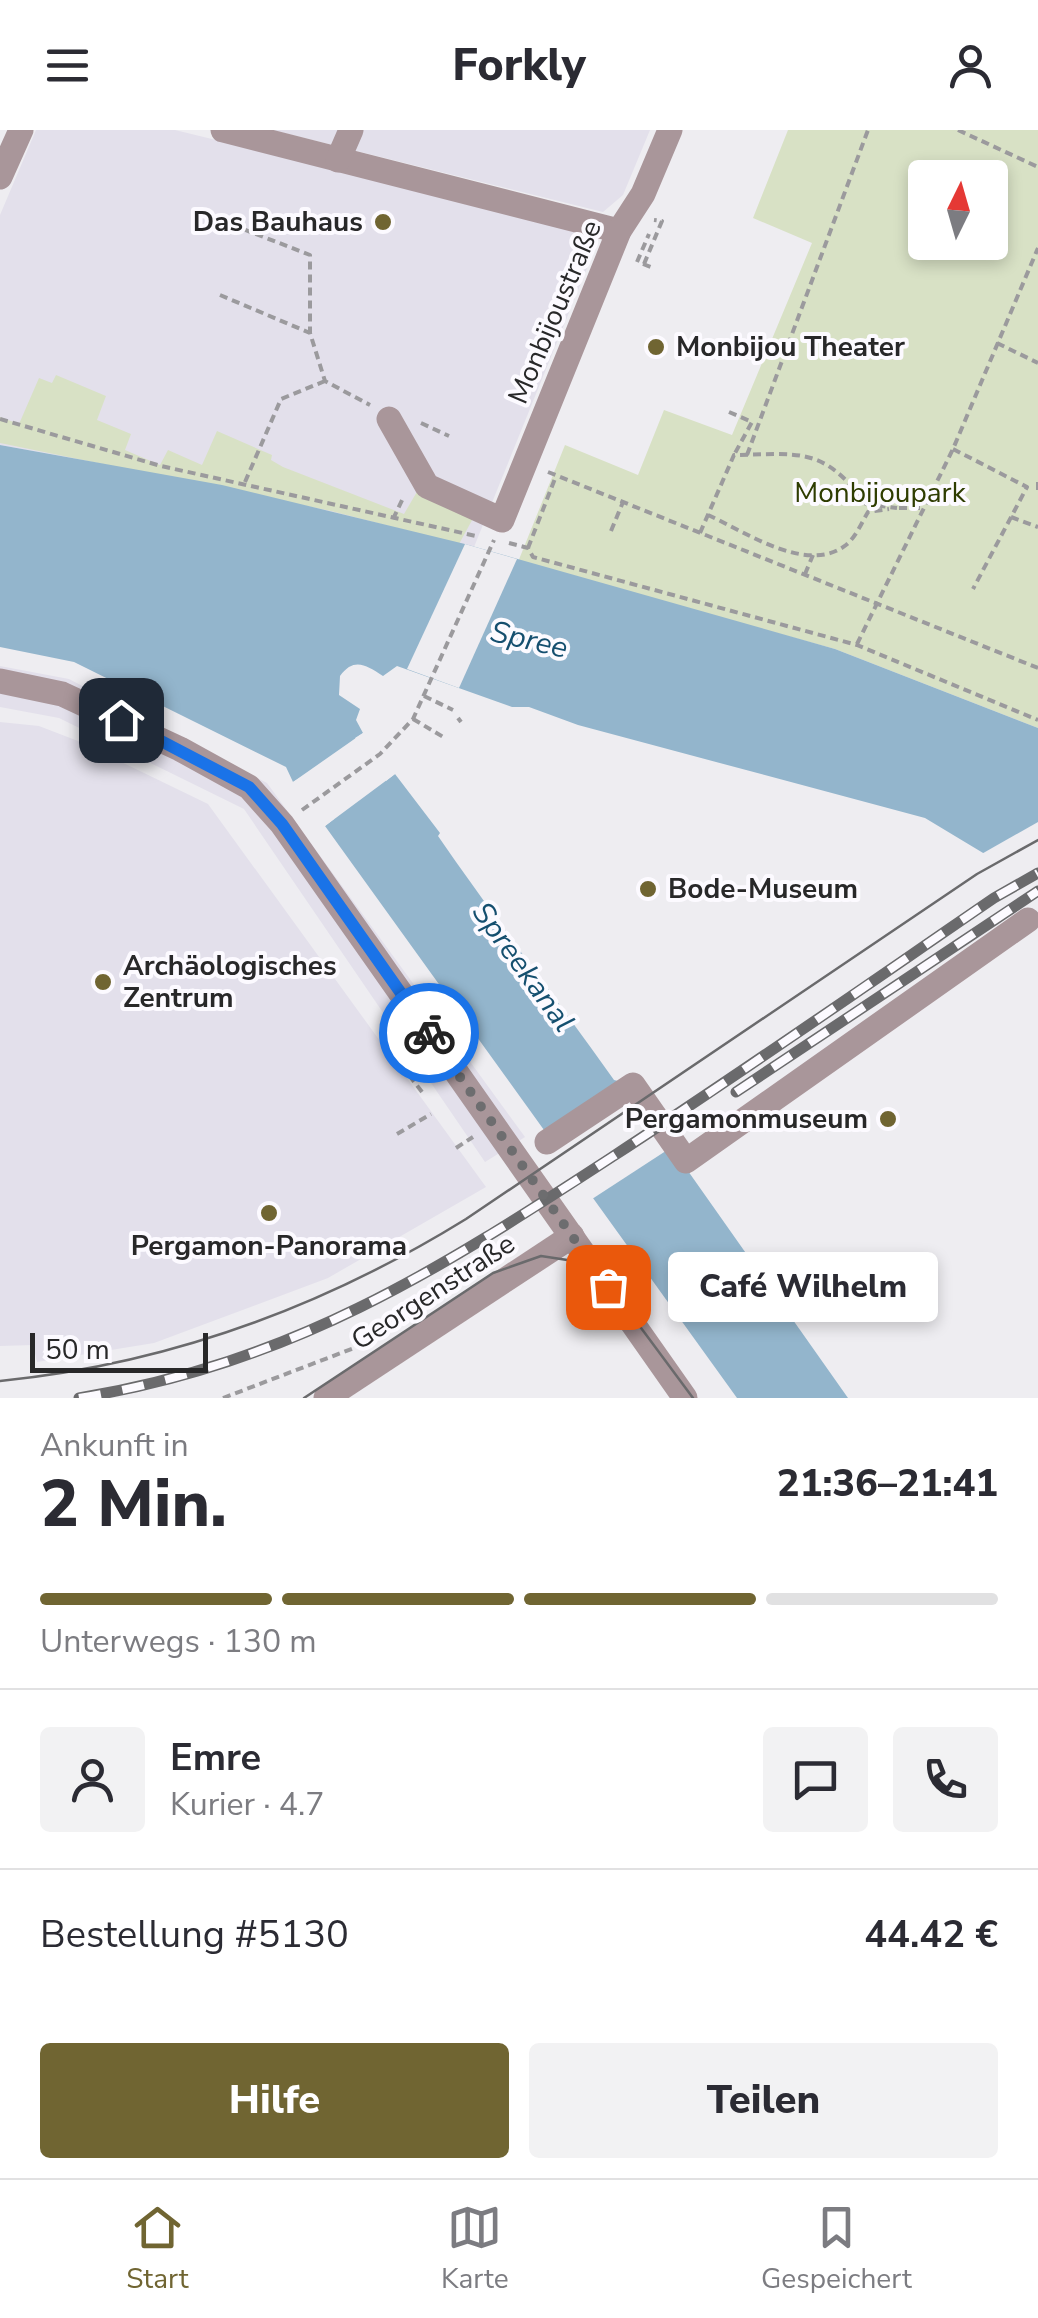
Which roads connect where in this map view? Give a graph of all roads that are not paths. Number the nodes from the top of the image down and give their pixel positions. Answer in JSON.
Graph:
{"nodes":[{"id":1,"x":21,"y":130,"type":"edge"},
{"id":2,"x":222,"y":130,"type":"edge"},
{"id":3,"x":351,"y":130,"type":"edge"},
{"id":4,"x":670,"y":130,"type":"edge"},
{"id":5,"x":338,"y":160,"type":"junction"},
{"id":6,"x":0,"y":177,"type":"edge"},
{"id":7,"x":620,"y":231,"type":"junction"},
{"id":8,"x":389,"y":419,"type":"road end"},
{"id":9,"x":0,"y":681,"type":"edge"},
{"id":10,"x":1028,"y":920,"type":"dead end"},
{"id":11,"x":547,"y":1142,"type":"dead end"},
{"id":12,"x":572,"y":1236,"type":"junction"},
{"id":13,"x":326,"y":1398,"type":"edge"},
{"id":14,"x":685,"y":1398,"type":"edge"}],
"edges":[{"from":1,"to":6,"type":"street"},
{"from":2,"to":5,"type":"street"},
{"from":3,"to":5,"type":"street"},
{"from":4,"to":7,"type":"street","name":"Monbijoustraße"},
{"from":5,"to":7,"type":"street"},
{"from":7,"to":8,"type":"street","name":"Monbijoustraße"},
{"from":9,"to":12,"type":"street"},
{"from":10,"to":11,"type":"street"},
{"from":12,"to":13,"type":"street","name":"Georgenstraße"},
{"from":12,"to":14,"type":"street"}]}
